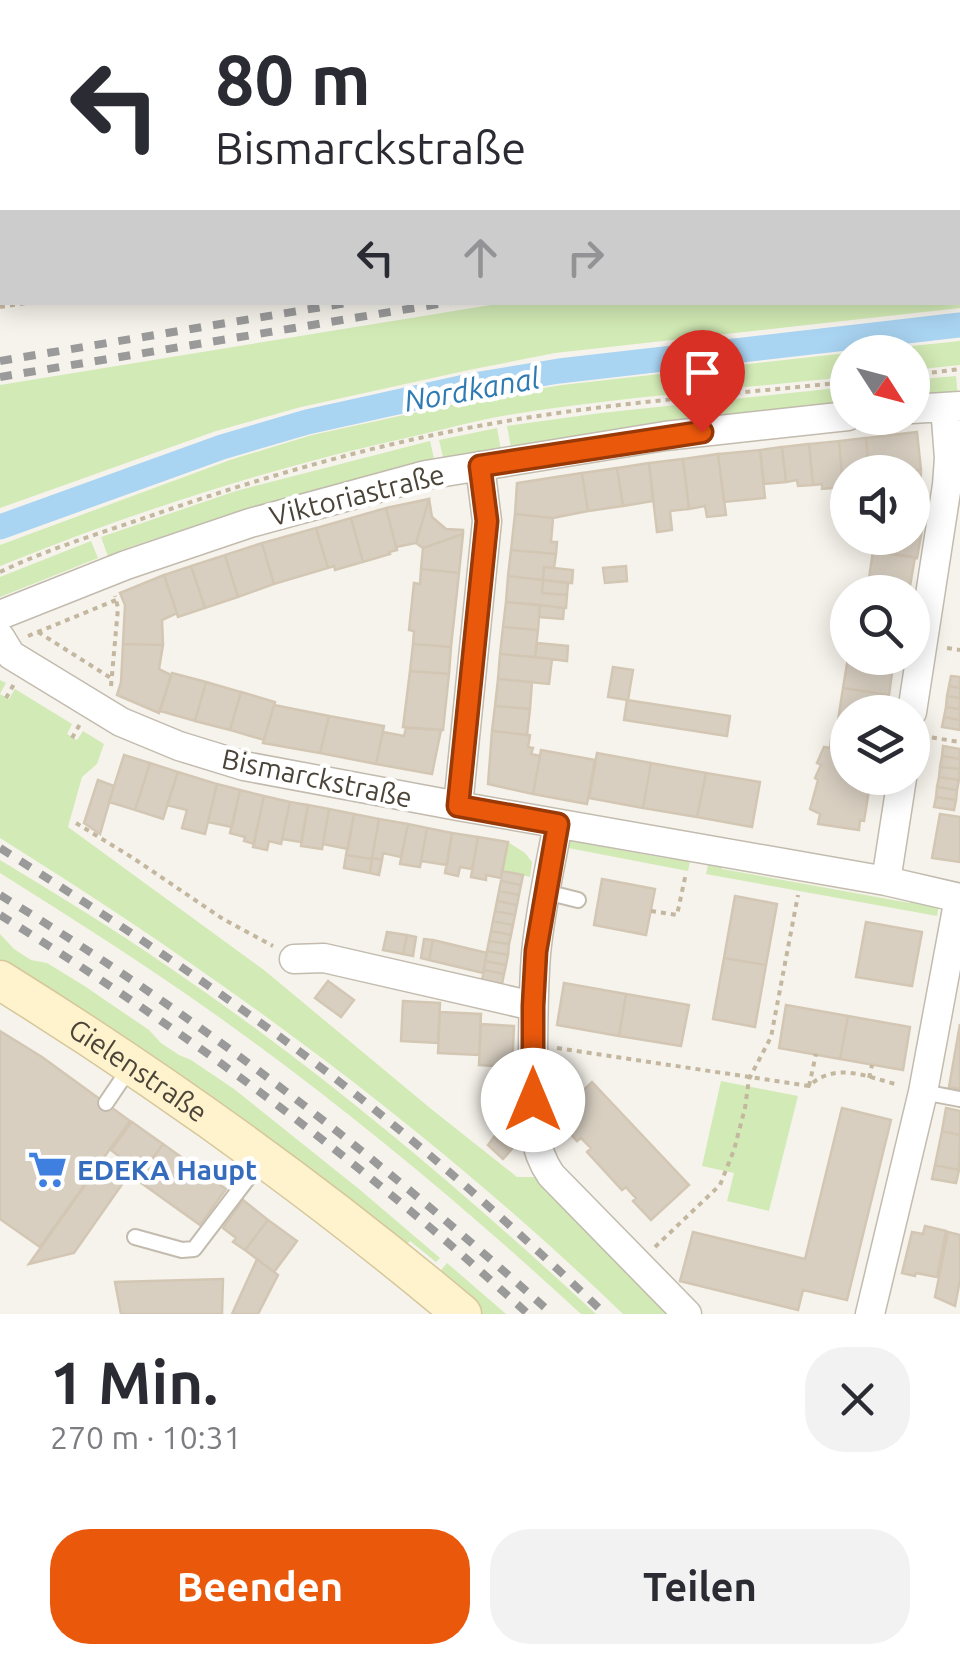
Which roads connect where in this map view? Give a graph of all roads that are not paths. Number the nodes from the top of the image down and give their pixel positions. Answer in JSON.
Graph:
{"nodes":[{"id":1,"x":952,"y":407,"type":"edge"},
{"id":2,"x":830,"y":418,"type":"edge"},
{"id":3,"x":480,"y":466,"type":"junction"},
{"id":4,"x":950,"y":528,"type":"edge"},
{"id":5,"x":0,"y":614,"type":"edge"},
{"id":6,"x":2,"y":641,"type":"edge"},
{"id":7,"x":916,"y":695,"type":"edge"},
{"id":8,"x":899,"y":795,"type":"edge"},
{"id":9,"x":458,"y":806,"type":"junction"},
{"id":10,"x":558,"y":824,"type":"junction"},
{"id":11,"x":886,"y":881,"type":"junction"},
{"id":12,"x":546,"y":892,"type":"junction"},
{"id":13,"x":960,"y":898,"type":"edge"},
{"id":14,"x":578,"y":900,"type":"dead end"},
{"id":15,"x":294,"y":959,"type":"dead end"},
{"id":16,"x":0,"y":980,"type":"edge"},
{"id":17,"x":533,"y":1006,"type":"junction"},
{"id":18,"x":132,"y":1064,"type":"junction"},
{"id":19,"x":923,"y":1092,"type":"junction"},
{"id":20,"x":960,"y":1099,"type":"edge"},
{"id":21,"x":106,"y":1103,"type":"dead end"},
{"id":22,"x":264,"y":1156,"type":"junction"},
{"id":23,"x":135,"y":1237,"type":"dead end"},
{"id":24,"x":462,"y":1314,"type":"edge"},
{"id":25,"x":686,"y":1314,"type":"edge"},
{"id":26,"x":870,"y":1314,"type":"edge"}],
"edges":[{"from":1,"to":4,"type":"street"},
{"from":2,"to":3,"type":"street","name":"Viktoriastraße"},
{"from":3,"to":5,"type":"street","name":"Viktoriastraße"},
{"from":3,"to":9,"type":"street"},
{"from":4,"to":7,"type":"street"},
{"from":6,"to":9,"type":"street","name":"Bismarckstraße"},
{"from":8,"to":11,"type":"street"},
{"from":9,"to":10,"type":"street","name":"Bismarckstraße"},
{"from":10,"to":11,"type":"street","name":"Bismarckstraße"},
{"from":10,"to":12,"type":"street"},
{"from":11,"to":13,"type":"street","name":"Bismarckstraße"},
{"from":12,"to":14,"type":"lane"},
{"from":12,"to":17,"type":"street"},
{"from":13,"to":19,"type":"street"},
{"from":15,"to":17,"type":"street"},
{"from":16,"to":18,"type":"main road","name":"Gielenstraße"},
{"from":17,"to":25,"type":"street"},
{"from":18,"to":21,"type":"lane"},
{"from":18,"to":22,"type":"main road","name":"Gielenstraße"},
{"from":19,"to":20,"type":"lane"},
{"from":19,"to":26,"type":"street"},
{"from":22,"to":23,"type":"lane"},
{"from":22,"to":24,"type":"main road","name":"Gielenstraße"}]}
